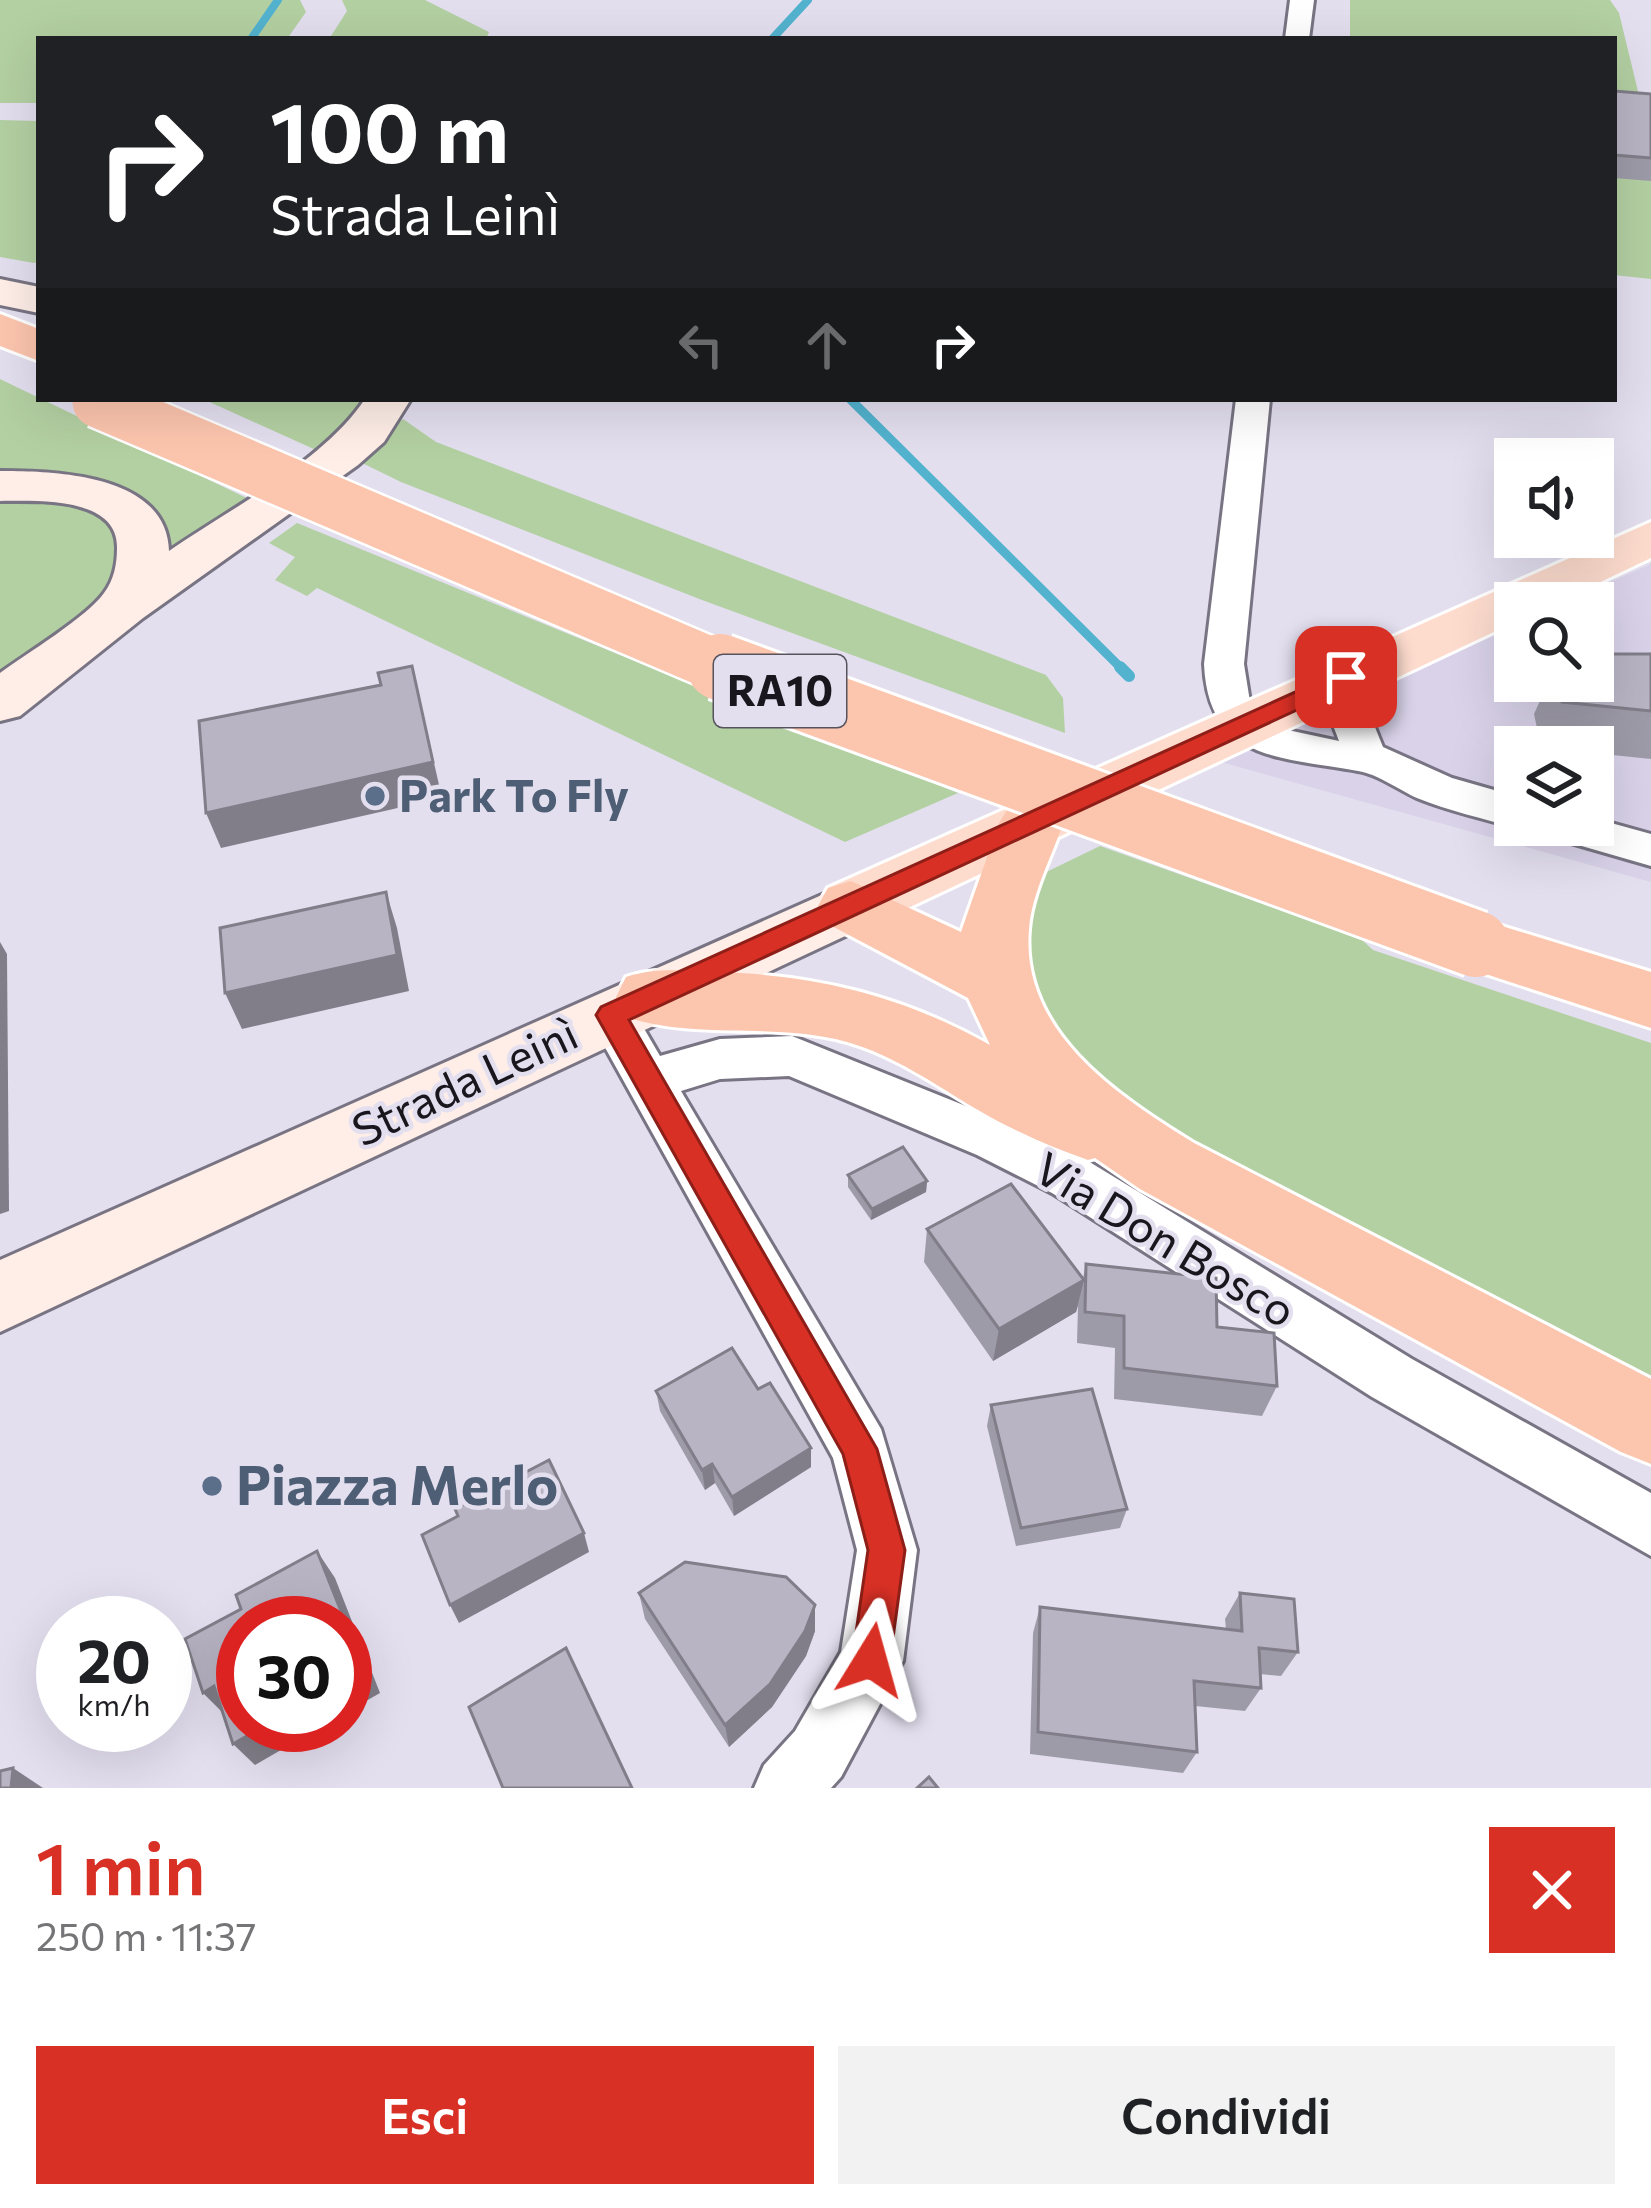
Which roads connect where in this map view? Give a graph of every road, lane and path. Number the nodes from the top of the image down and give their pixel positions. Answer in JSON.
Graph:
{"nodes":[{"id":1,"x":1303,"y":0,"type":"edge"},
{"id":2,"x":1297,"y":36,"type":"edge"},
{"id":3,"x":0,"y":292,"type":"edge"},
{"id":4,"x":36,"y":298,"type":"edge"},
{"id":5,"x":0,"y":328,"type":"edge"},
{"id":6,"x":36,"y":346,"type":"edge"},
{"id":7,"x":0,"y":358,"type":"edge"},
{"id":8,"x":36,"y":375,"type":"edge"},
{"id":9,"x":118,"y":402,"type":"edge"},
{"id":10,"x":386,"y":402,"type":"edge"},
{"id":11,"x":1253,"y":402,"type":"edge"},
{"id":12,"x":0,"y":486,"type":"edge"},
{"id":13,"x":1651,"y":538,"type":"edge"},
{"id":14,"x":124,"y":606,"type":"junction"},
{"id":15,"x":1346,"y":677,"type":"junction"},
{"id":16,"x":0,"y":702,"type":"edge"},
{"id":17,"x":1243,"y":725,"type":"junction"},
{"id":18,"x":1366,"y":756,"type":"junction"},
{"id":19,"x":1494,"y":806,"type":"edge"},
{"id":20,"x":1031,"y":823,"type":"junction"},
{"id":21,"x":1614,"y":840,"type":"edge"},
{"id":22,"x":1651,"y":850,"type":"edge"},
{"id":23,"x":848,"y":907,"type":"junction"},
{"id":24,"x":1491,"y":929,"type":"junction"},
{"id":25,"x":1651,"y":959,"type":"edge"},
{"id":26,"x":1000,"y":983,"type":"junction"},
{"id":27,"x":1651,"y":1000,"type":"edge"},
{"id":28,"x":631,"y":1006,"type":"junction"},
{"id":29,"x":912,"y":1039,"type":"junction"},
{"id":30,"x":648,"y":1080,"type":"junction"},
{"id":31,"x":1131,"y":1144,"type":"junction"},
{"id":32,"x":0,"y":1298,"type":"edge"},
{"id":33,"x":1651,"y":1423,"type":"edge"},
{"id":34,"x":1651,"y":1526,"type":"edge"},
{"id":35,"x":787,"y":1788,"type":"edge"}],
"edges":[{"from":1,"to":2,"type":"street"},
{"from":3,"to":4,"type":"main road"},
{"from":5,"to":6,"type":"highway"},
{"from":7,"to":8,"type":"highway"},
{"from":9,"to":24,"type":"highway","number":"RA10"},
{"from":10,"to":14,"type":"main road"},
{"from":11,"to":17,"type":"street"},
{"from":12,"to":14,"type":"main road"},
{"from":13,"to":15,"type":"main road","name":"Strada Leinì"},
{"from":14,"to":16,"type":"main road"},
{"from":15,"to":17,"type":"main road","name":"Strada Leinì"},
{"from":15,"to":18,"type":"street"},
{"from":17,"to":18,"type":"street"},
{"from":17,"to":20,"type":"main road","name":"Strada Leinì"},
{"from":18,"to":19,"type":"street"},
{"from":20,"to":23,"type":"main road","name":"Strada Leinì"},
{"from":20,"to":26,"type":"highway"},
{"from":21,"to":22,"type":"street"},
{"from":23,"to":26,"type":"highway"},
{"from":23,"to":28,"type":"main road","name":"Strada Leinì"},
{"from":23,"to":29,"type":"highway"},
{"from":24,"to":25,"type":"highway","number":"RA10"},
{"from":24,"to":27,"type":"highway","number":"RA10"},
{"from":26,"to":31,"type":"highway"},
{"from":28,"to":29,"type":"highway"},
{"from":28,"to":30,"type":"street"},
{"from":28,"to":32,"type":"main road","name":"Strada Leinì"},
{"from":29,"to":31,"type":"highway"},
{"from":30,"to":34,"type":"street","name":"Via Don Bosco"},
{"from":30,"to":35,"type":"street"},
{"from":31,"to":33,"type":"highway"}]}
